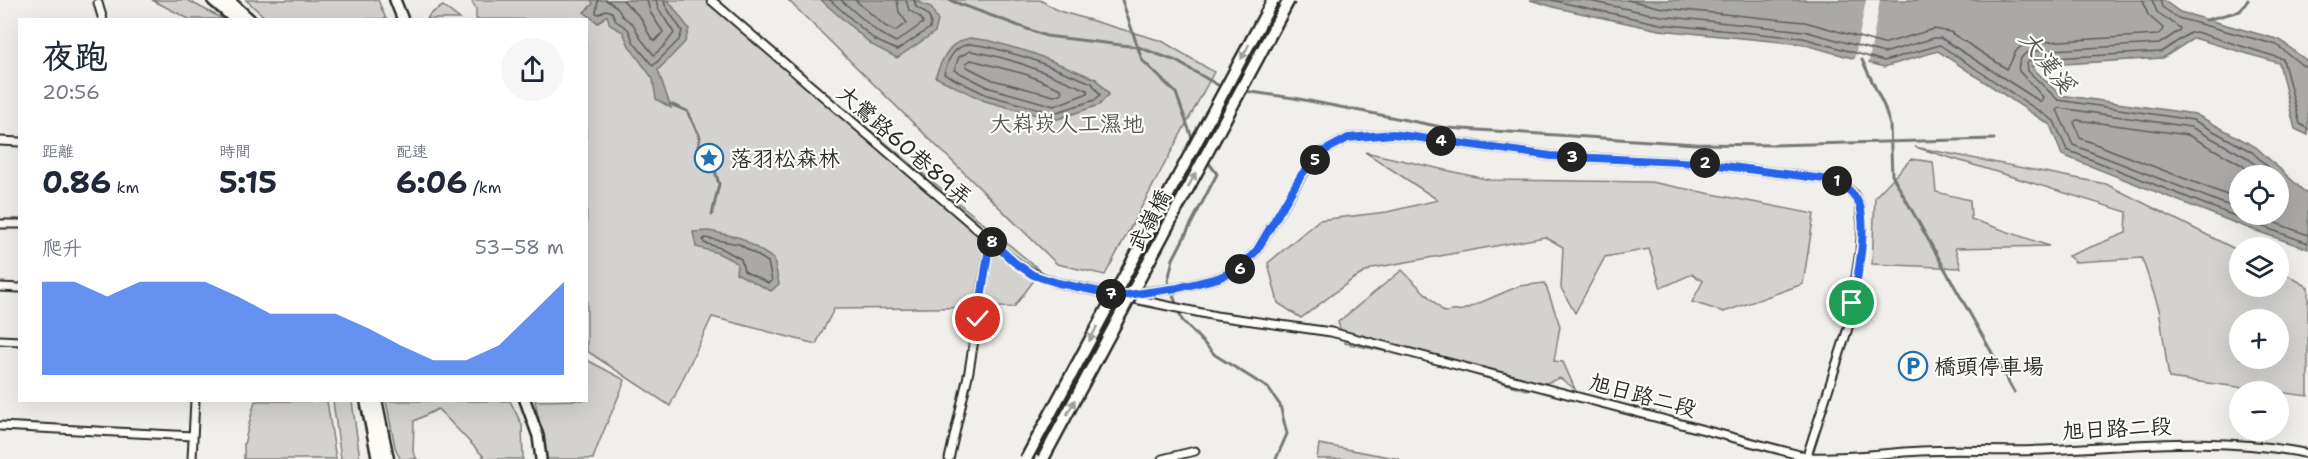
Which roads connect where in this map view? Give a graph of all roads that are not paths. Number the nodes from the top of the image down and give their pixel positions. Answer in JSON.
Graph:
{"nodes":[{"id":1,"x":213,"y":0,"type":"edge"},
{"id":2,"x":228,"y":0,"type":"edge"},
{"id":3,"x":395,"y":0,"type":"edge"},
{"id":4,"x":711,"y":0,"type":"edge"},
{"id":5,"x":1273,"y":0,"type":"edge"},
{"id":6,"x":1289,"y":0,"type":"edge"},
{"id":7,"x":98,"y":3,"type":"dead end"},
{"id":8,"x":102,"y":18,"type":"edge"},
{"id":9,"x":234,"y":18,"type":"edge"},
{"id":10,"x":248,"y":18,"type":"edge"},
{"id":11,"x":402,"y":18,"type":"edge"},
{"id":12,"x":0,"y":141,"type":"edge"},
{"id":13,"x":18,"y":142,"type":"edge"},
{"id":14,"x":0,"y":224,"type":"edge"},
{"id":15,"x":18,"y":224,"type":"edge"},
{"id":16,"x":990,"y":240,"type":"junction"},
{"id":17,"x":0,"y":287,"type":"edge"},
{"id":18,"x":18,"y":288,"type":"edge"},
{"id":19,"x":1120,"y":296,"type":"junction"},
{"id":20,"x":0,"y":340,"type":"edge"},
{"id":21,"x":18,"y":341,"type":"edge"},
{"id":22,"x":195,"y":402,"type":"edge"},
{"id":23,"x":366,"y":402,"type":"edge"},
{"id":24,"x":376,"y":402,"type":"edge"},
{"id":25,"x":526,"y":402,"type":"edge"},
{"id":26,"x":0,"y":426,"type":"edge"},
{"id":27,"x":193,"y":436,"type":"junction"},
{"id":28,"x":2308,"y":454,"type":"edge"},
{"id":29,"x":1911,"y":455,"type":"edge"},
{"id":30,"x":1806,"y":458,"type":"edge"},
{"id":31,"x":192,"y":459,"type":"edge"},
{"id":32,"x":378,"y":459,"type":"edge"},
{"id":33,"x":388,"y":459,"type":"edge"},
{"id":34,"x":541,"y":459,"type":"edge"},
{"id":35,"x":949,"y":459,"type":"edge"},
{"id":36,"x":1026,"y":459,"type":"edge"},
{"id":37,"x":1043,"y":459,"type":"edge"},
{"id":38,"x":1162,"y":459,"type":"edge"},
{"id":39,"x":1188,"y":459,"type":"edge"}],
"edges":[{"from":1,"to":9,"type":"main road"},
{"from":2,"to":10,"type":"main road"},
{"from":3,"to":11,"type":"street"},
{"from":4,"to":16,"type":"street","name":"大鶯路60巷89弄"},
{"from":5,"to":36,"type":"main road","name":"武嶺橋","one_way":true,"bridge":true},
{"from":37,"to":6,"type":"main road","name":"武嶺橋","one_way":true,"bridge":true},
{"from":7,"to":8,"type":"street"},
{"from":12,"to":13,"type":"street"},
{"from":14,"to":15,"type":"street"},
{"from":16,"to":19,"type":"street","name":"旭日路二段"},
{"from":16,"to":35,"type":"street"},
{"from":17,"to":18,"type":"street"},
{"from":19,"to":30,"type":"street","name":"旭日路二段"},
{"from":19,"to":30,"type":"street"},
{"from":20,"to":21,"type":"street"},
{"from":22,"to":27,"type":"street"},
{"from":23,"to":32,"type":"main road"},
{"from":24,"to":33,"type":"main road"},
{"from":25,"to":34,"type":"street"},
{"from":26,"to":27,"type":"street"},
{"from":27,"to":31,"type":"street"},
{"from":28,"to":29,"type":"street","name":"旭日路二段"},
{"from":29,"to":30,"type":"street","name":"旭日路二段"},
{"from":38,"to":39,"type":"street"}]}
